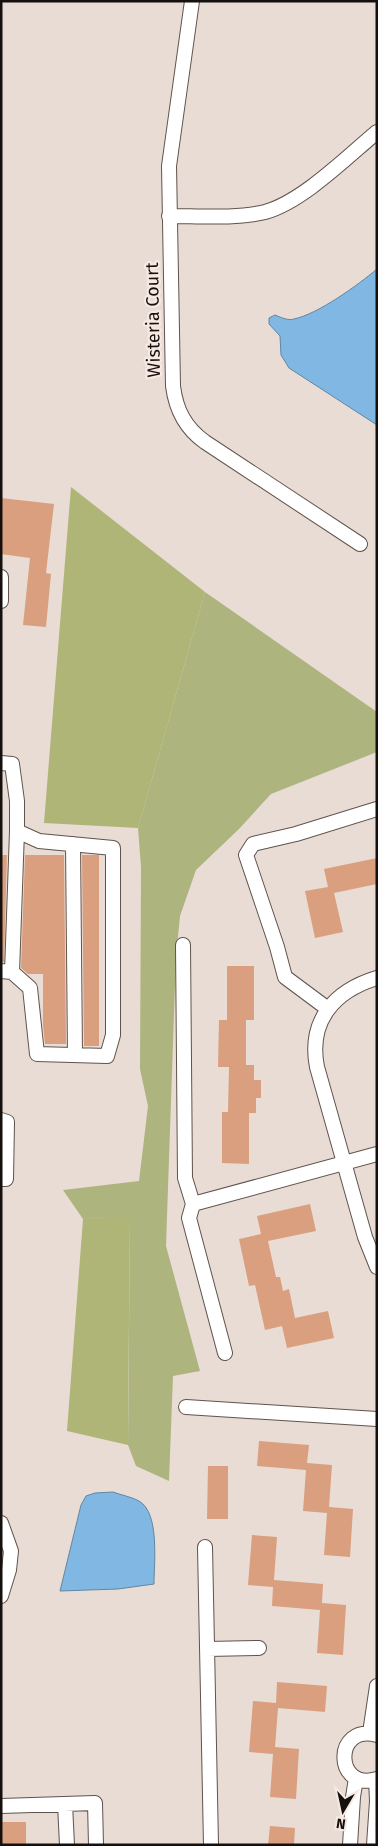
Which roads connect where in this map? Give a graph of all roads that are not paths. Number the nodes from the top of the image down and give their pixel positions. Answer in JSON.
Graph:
{"nodes":[{"id":1,"x":192,"y":1,"type":"edge"},
{"id":2,"x":377,"y":132,"type":"edge"},
{"id":3,"x":169,"y":216,"type":"junction"},
{"id":4,"x":360,"y":544,"type":"dead end"},
{"id":5,"x":1,"y":578,"type":"edge"},
{"id":6,"x":1,"y":600,"type":"edge"},
{"id":7,"x":1,"y":763,"type":"edge"},
{"id":8,"x":377,"y":809,"type":"edge"},
{"id":9,"x":17,"y":831,"type":"junction"},
{"id":10,"x":74,"y":844,"type":"junction"},
{"id":11,"x":182,"y":945,"type":"dead end"},
{"id":12,"x":7,"y":972,"type":"edge"},
{"id":13,"x":377,"y":978,"type":"edge"},
{"id":14,"x":328,"y":1009,"type":"junction"},
{"id":15,"x":75,"y":1055,"type":"junction"},
{"id":16,"x":1,"y":1120,"type":"edge"},
{"id":17,"x":377,"y":1154,"type":"edge"},
{"id":18,"x":344,"y":1163,"type":"junction"},
{"id":19,"x":1,"y":1179,"type":"edge"},
{"id":20,"x":193,"y":1204,"type":"junction"},
{"id":21,"x":377,"y":1267,"type":"edge"},
{"id":22,"x":225,"y":1353,"type":"dead end"},
{"id":23,"x":186,"y":1407,"type":"dead end"},
{"id":24,"x":377,"y":1419,"type":"edge"},
{"id":25,"x":1,"y":1523,"type":"edge"},
{"id":26,"x":205,"y":1547,"type":"dead end"},
{"id":27,"x":1,"y":1596,"type":"edge"},
{"id":28,"x":259,"y":1648,"type":"dead end"},
{"id":29,"x":207,"y":1649,"type":"junction"},
{"id":30,"x":377,"y":1686,"type":"edge"},
{"id":31,"x":374,"y":1734,"type":"edge"},
{"id":32,"x":356,"y":1778,"type":"junction"},
{"id":33,"x":376,"y":1779,"type":"edge"},
{"id":34,"x":1,"y":1797,"type":"edge"},
{"id":35,"x":65,"y":1804,"type":"junction"},
{"id":36,"x":1,"y":1806,"type":"edge"},
{"id":37,"x":67,"y":1845,"type":"edge"},
{"id":38,"x":96,"y":1845,"type":"edge"},
{"id":39,"x":211,"y":1845,"type":"edge"},
{"id":40,"x":350,"y":1845,"type":"edge"},
{"id":41,"x":374,"y":1845,"type":"edge"}],
"edges":[{"from":1,"to":3,"type":"street","name":"Wisteria Court"},
{"from":2,"to":3,"type":"street"},
{"from":3,"to":4,"type":"street","name":"Wisteria Court"},
{"from":5,"to":6,"type":"street"},
{"from":7,"to":9,"type":"street"},
{"from":8,"to":14,"type":"street"},
{"from":9,"to":10,"type":"street"},
{"from":9,"to":12,"type":"street"},
{"from":10,"to":15,"type":"street"},
{"from":10,"to":15,"type":"street"},
{"from":11,"to":20,"type":"street"},
{"from":12,"to":15,"type":"street"},
{"from":13,"to":14,"type":"street"},
{"from":14,"to":18,"type":"street"},
{"from":16,"to":19,"type":"street"},
{"from":17,"to":18,"type":"street"},
{"from":18,"to":20,"type":"street"},
{"from":18,"to":21,"type":"street"},
{"from":20,"to":22,"type":"street"},
{"from":23,"to":24,"type":"street"},
{"from":25,"to":27,"type":"street"},
{"from":26,"to":29,"type":"street"},
{"from":28,"to":29,"type":"street"},
{"from":29,"to":39,"type":"street"},
{"from":30,"to":31,"type":"street"},
{"from":31,"to":32,"type":"street"},
{"from":32,"to":33,"type":"street"},
{"from":32,"to":40,"type":"street"},
{"from":33,"to":41,"type":"street"},
{"from":34,"to":36,"type":"street"},
{"from":35,"to":36,"type":"street"},
{"from":35,"to":37,"type":"street"},
{"from":35,"to":38,"type":"street"}]}
